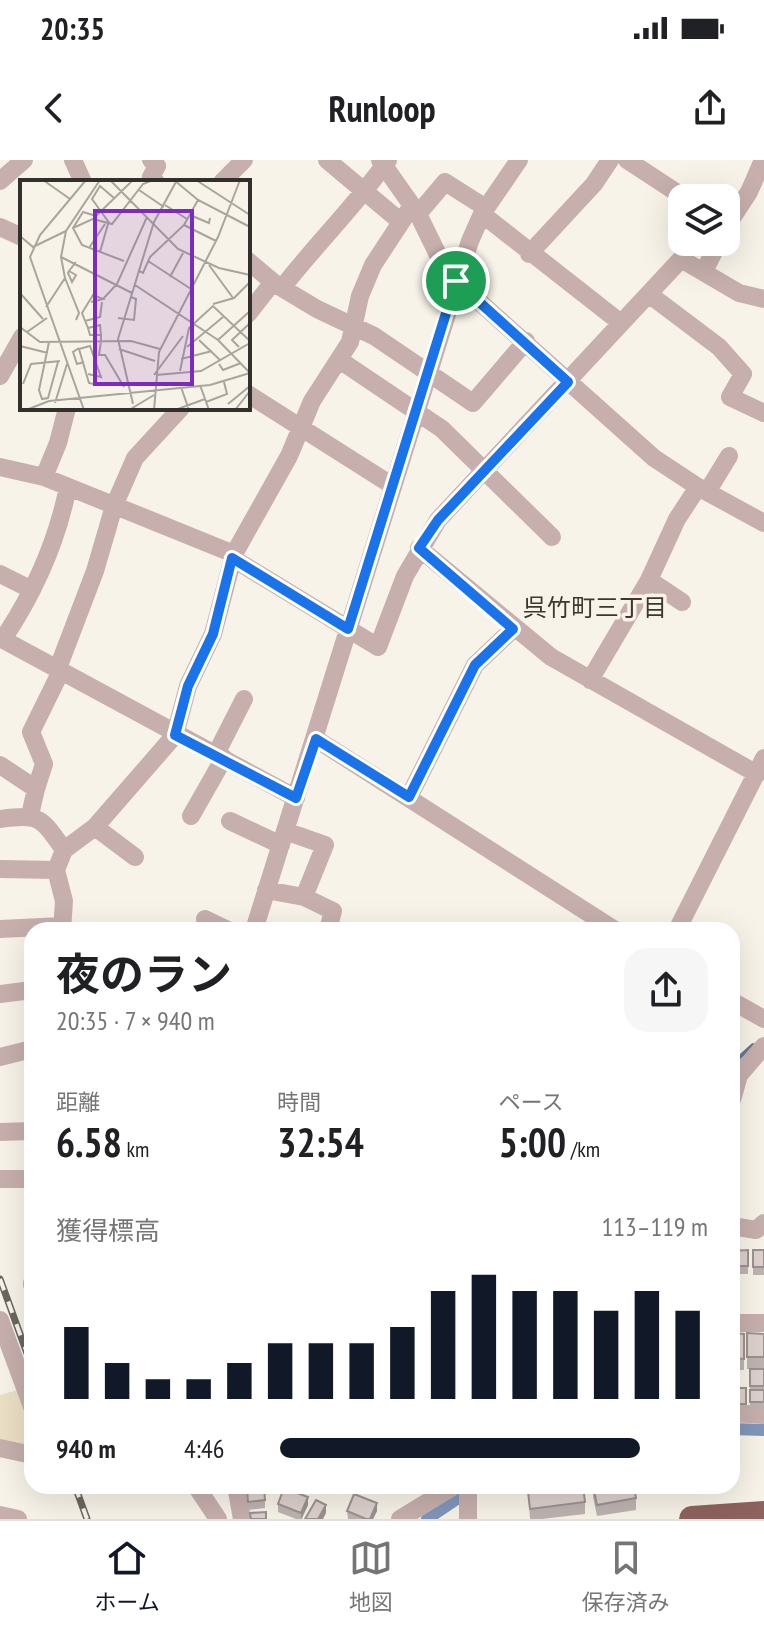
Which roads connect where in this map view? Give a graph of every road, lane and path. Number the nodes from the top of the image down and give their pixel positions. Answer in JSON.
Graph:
{"nodes":[{"id":1,"x":24,"y":160,"type":"edge"},
{"id":2,"x":73,"y":160,"type":"edge"},
{"id":3,"x":151,"y":160,"type":"edge"},
{"id":4,"x":244,"y":160,"type":"edge"},
{"id":5,"x":327,"y":160,"type":"edge"},
{"id":6,"x":519,"y":160,"type":"edge"},
{"id":7,"x":610,"y":160,"type":"edge"},
{"id":8,"x":627,"y":160,"type":"edge"},
{"id":9,"x":763,"y":160,"type":"edge"},
{"id":10,"x":384,"y":162,"type":"edge"},
{"id":11,"x":82,"y":180,"type":"edge"},
{"id":12,"x":154,"y":180,"type":"edge"},
{"id":13,"x":224,"y":180,"type":"edge"},
{"id":14,"x":0,"y":181,"type":"edge"},
{"id":15,"x":668,"y":187,"type":"edge"},
{"id":16,"x":367,"y":192,"type":"junction"},
{"id":17,"x":756,"y":196,"type":"edge"},
{"id":18,"x":484,"y":211,"type":"junction"},
{"id":19,"x":740,"y":211,"type":"edge"},
{"id":20,"x":410,"y":214,"type":"junction"},
{"id":21,"x":0,"y":227,"type":"edge"},
{"id":22,"x":20,"y":236,"type":"edge"},
{"id":23,"x":529,"y":254,"type":"junction"},
{"id":24,"x":712,"y":256,"type":"edge"},
{"id":25,"x":250,"y":263,"type":"edge"},
{"id":26,"x":704,"y":271,"type":"junction"},
{"id":27,"x":456,"y":281,"type":"junction"},
{"id":28,"x":278,"y":285,"type":"junction"},
{"id":29,"x":650,"y":295,"type":"junction"},
{"id":30,"x":764,"y":299,"type":"edge"},
{"id":31,"x":250,"y":312,"type":"edge"},
{"id":32,"x":621,"y":323,"type":"junction"},
{"id":33,"x":353,"y":327,"type":"junction"},
{"id":34,"x":20,"y":341,"type":"edge"},
{"id":35,"x":526,"y":341,"type":"junction"},
{"id":36,"x":341,"y":361,"type":"junction"},
{"id":37,"x":429,"y":373,"type":"junction"},
{"id":38,"x":0,"y":376,"type":"edge"},
{"id":39,"x":568,"y":382,"type":"junction"},
{"id":40,"x":250,"y":395,"type":"edge"},
{"id":41,"x":66,"y":410,"type":"edge"},
{"id":42,"x":179,"y":410,"type":"edge"},
{"id":43,"x":418,"y":410,"type":"junction"},
{"id":44,"x":764,"y":413,"type":"edge"},
{"id":45,"x":301,"y":429,"type":"junction"},
{"id":46,"x":729,"y":456,"type":"dead end"},
{"id":47,"x":0,"y":467,"type":"edge"},
{"id":48,"x":487,"y":471,"type":"junction"},
{"id":49,"x":44,"y":477,"type":"junction"},
{"id":50,"x":393,"y":486,"type":"junction"},
{"id":51,"x":68,"y":487,"type":"junction"},
{"id":52,"x":702,"y":490,"type":"junction"},
{"id":53,"x":114,"y":506,"type":"junction"},
{"id":54,"x":764,"y":523,"type":"edge"},
{"id":55,"x":552,"y":537,"type":"dead end"},
{"id":56,"x":419,"y":548,"type":"junction"},
{"id":57,"x":233,"y":556,"type":"junction"},
{"id":58,"x":0,"y":574,"type":"edge"},
{"id":59,"x":649,"y":580,"type":"junction"},
{"id":60,"x":32,"y":590,"type":"junction"},
{"id":61,"x":682,"y":602,"type":"dead end"},
{"id":62,"x":348,"y":629,"type":"junction"},
{"id":63,"x":513,"y":629,"type":"junction"},
{"id":64,"x":2,"y":638,"type":"edge"},
{"id":65,"x":60,"y":670,"type":"junction"},
{"id":66,"x":590,"y":680,"type":"junction"},
{"id":67,"x":244,"y":699,"type":"dead end"},
{"id":68,"x":175,"y":735,"type":"junction"},
{"id":69,"x":316,"y":739,"type":"junction"},
{"id":70,"x":220,"y":756,"type":"junction"},
{"id":71,"x":0,"y":765,"type":"edge"},
{"id":72,"x":760,"y":766,"type":"edge"},
{"id":73,"x":36,"y":789,"type":"junction"},
{"id":74,"x":409,"y":797,"type":"junction"},
{"id":75,"x":296,"y":798,"type":"junction"},
{"id":76,"x":30,"y":815,"type":"junction"},
{"id":77,"x":191,"y":816,"type":"dead end"},
{"id":78,"x":0,"y":819,"type":"edge"},
{"id":79,"x":230,"y":821,"type":"dead end"},
{"id":80,"x":95,"y":827,"type":"junction"},
{"id":81,"x":283,"y":838,"type":"junction"},
{"id":82,"x":64,"y":850,"type":"junction"},
{"id":83,"x":135,"y":857,"type":"dead end"},
{"id":84,"x":0,"y":869,"type":"edge"},
{"id":85,"x":56,"y":870,"type":"junction"},
{"id":86,"x":266,"y":890,"type":"junction"},
{"id":87,"x":304,"y":897,"type":"junction"},
{"id":88,"x":205,"y":919,"type":"dead end"},
{"id":89,"x":62,"y":922,"type":"edge"},
{"id":90,"x":211,"y":922,"type":"edge"},
{"id":91,"x":256,"y":922,"type":"edge"},
{"id":92,"x":330,"y":922,"type":"edge"},
{"id":93,"x":603,"y":922,"type":"edge"},
{"id":94,"x":681,"y":922,"type":"edge"},
{"id":95,"x":0,"y":929,"type":"edge"},
{"id":96,"x":24,"y":929,"type":"edge"},
{"id":97,"x":24,"y":991,"type":"edge"},
{"id":98,"x":0,"y":994,"type":"edge"},
{"id":99,"x":740,"y":1006,"type":"edge"},
{"id":100,"x":764,"y":1019,"type":"edge"},
{"id":101,"x":764,"y":1046,"type":"edge"},
{"id":102,"x":24,"y":1051,"type":"edge"},
{"id":103,"x":0,"y":1057,"type":"edge"},
{"id":104,"x":740,"y":1074,"type":"edge"},
{"id":105,"x":24,"y":1131,"type":"edge"},
{"id":106,"x":0,"y":1132,"type":"edge"},
{"id":107,"x":0,"y":1179,"type":"edge"},
{"id":108,"x":24,"y":1179,"type":"edge"},
{"id":109,"x":764,"y":1223,"type":"edge"},
{"id":110,"x":740,"y":1227,"type":"edge"},
{"id":111,"x":0,"y":1320,"type":"edge"},
{"id":112,"x":740,"y":1323,"type":"edge"},
{"id":113,"x":764,"y":1323,"type":"edge"},
{"id":114,"x":24,"y":1385,"type":"edge"},
{"id":115,"x":740,"y":1414,"type":"edge"},
{"id":116,"x":764,"y":1415,"type":"edge"},
{"id":117,"x":0,"y":1448,"type":"edge"},
{"id":118,"x":24,"y":1453,"type":"edge"},
{"id":119,"x":201,"y":1494,"type":"edge"},
{"id":120,"x":237,"y":1494,"type":"edge"},
{"id":121,"x":441,"y":1494,"type":"edge"},
{"id":122,"x":468,"y":1494,"type":"edge"},
{"id":123,"x":764,"y":1514,"type":"edge"},
{"id":124,"x":0,"y":1515,"type":"edge"},
{"id":125,"x":18,"y":1519,"type":"edge"},
{"id":126,"x":218,"y":1519,"type":"edge"},
{"id":127,"x":242,"y":1519,"type":"edge"},
{"id":128,"x":400,"y":1519,"type":"edge"},
{"id":129,"x":468,"y":1519,"type":"edge"},
{"id":130,"x":692,"y":1519,"type":"edge"}],
"edges":[{"from":1,"to":14,"type":"street"},
{"from":2,"to":11,"type":"street"},
{"from":3,"to":12,"type":"street"},
{"from":4,"to":13,"type":"street"},
{"from":5,"to":16,"type":"street"},
{"from":6,"to":18,"type":"street"},
{"from":7,"to":23,"type":"street"},
{"from":8,"to":15,"type":"street"},
{"from":9,"to":17,"type":"street"},
{"from":10,"to":16,"type":"street"},
{"from":10,"to":20,"type":"street"},
{"from":16,"to":20,"type":"street"},
{"from":16,"to":28,"type":"street"},
{"from":17,"to":19,"type":"street"},
{"from":18,"to":20,"type":"street"},
{"from":18,"to":23,"type":"street"},
{"from":18,"to":27,"type":"street"},
{"from":20,"to":27,"type":"street"},
{"from":20,"to":33,"type":"street"},
{"from":21,"to":22,"type":"street"},
{"from":23,"to":32,"type":"street"},
{"from":24,"to":26,"type":"street"},
{"from":25,"to":28,"type":"street"},
{"from":26,"to":29,"type":"street"},
{"from":26,"to":30,"type":"street"},
{"from":27,"to":35,"type":"street"},
{"from":27,"to":37,"type":"street"},
{"from":28,"to":31,"type":"street"},
{"from":28,"to":33,"type":"street"},
{"from":29,"to":32,"type":"street"},
{"from":29,"to":44,"type":"street"},
{"from":32,"to":39,"type":"street"},
{"from":33,"to":36,"type":"street"},
{"from":33,"to":37,"type":"street"},
{"from":34,"to":38,"type":"street"},
{"from":35,"to":37,"type":"street"},
{"from":35,"to":39,"type":"street"},
{"from":36,"to":43,"type":"street"},
{"from":36,"to":45,"type":"street"},
{"from":37,"to":43,"type":"street"},
{"from":39,"to":48,"type":"street"},
{"from":39,"to":52,"type":"street"},
{"from":40,"to":45,"type":"street"},
{"from":41,"to":49,"type":"street"},
{"from":42,"to":53,"type":"street"},
{"from":43,"to":48,"type":"street"},
{"from":43,"to":50,"type":"street"},
{"from":45,"to":50,"type":"street"},
{"from":45,"to":57,"type":"street"},
{"from":46,"to":52,"type":"street"},
{"from":47,"to":49,"type":"street"},
{"from":48,"to":55,"type":"street"},
{"from":48,"to":56,"type":"street"},
{"from":49,"to":51,"type":"street"},
{"from":50,"to":62,"type":"street"},
{"from":51,"to":53,"type":"street"},
{"from":51,"to":60,"type":"street"},
{"from":52,"to":54,"type":"street"},
{"from":52,"to":59,"type":"street"},
{"from":53,"to":57,"type":"street"},
{"from":53,"to":65,"type":"street"},
{"from":56,"to":62,"type":"street"},
{"from":56,"to":63,"type":"street"},
{"from":57,"to":62,"type":"street"},
{"from":57,"to":68,"type":"street"},
{"from":58,"to":60,"type":"street"},
{"from":59,"to":61,"type":"street"},
{"from":59,"to":66,"type":"street"},
{"from":60,"to":64,"type":"street"},
{"from":62,"to":69,"type":"street"},
{"from":63,"to":66,"type":"street"},
{"from":63,"to":74,"type":"street"},
{"from":64,"to":65,"type":"street"},
{"from":65,"to":68,"type":"street"},
{"from":65,"to":73,"type":"street"},
{"from":66,"to":72,"type":"street"},
{"from":67,"to":70,"type":"street"},
{"from":68,"to":70,"type":"street"},
{"from":68,"to":80,"type":"street"},
{"from":69,"to":74,"type":"street"},
{"from":69,"to":75,"type":"street"},
{"from":70,"to":75,"type":"street"},
{"from":70,"to":77,"type":"street"},
{"from":71,"to":73,"type":"street"},
{"from":72,"to":94,"type":"street"},
{"from":73,"to":76,"type":"street"},
{"from":74,"to":93,"type":"street"},
{"from":75,"to":81,"type":"street"},
{"from":76,"to":78,"type":"street"},
{"from":76,"to":82,"type":"street"},
{"from":79,"to":81,"type":"street"},
{"from":80,"to":82,"type":"street"},
{"from":80,"to":83,"type":"street"},
{"from":81,"to":86,"type":"street"},
{"from":81,"to":87,"type":"street"},
{"from":82,"to":85,"type":"street"},
{"from":84,"to":85,"type":"street"},
{"from":85,"to":89,"type":"street"},
{"from":86,"to":87,"type":"street"},
{"from":86,"to":91,"type":"street"},
{"from":87,"to":92,"type":"street"},
{"from":88,"to":90,"type":"street"},
{"from":95,"to":96,"type":"street"},
{"from":97,"to":98,"type":"street"},
{"from":99,"to":100,"type":"street"},
{"from":101,"to":104,"type":"street"},
{"from":102,"to":103,"type":"street"},
{"from":105,"to":106,"type":"street"},
{"from":107,"to":108,"type":"street"},
{"from":109,"to":110,"type":"street"},
{"from":111,"to":114,"type":"street"},
{"from":112,"to":113,"type":"street"},
{"from":115,"to":116,"type":"street"},
{"from":117,"to":118,"type":"street"},
{"from":119,"to":126,"type":"street"},
{"from":120,"to":127,"type":"street"},
{"from":121,"to":128,"type":"street"},
{"from":122,"to":129,"type":"street"},
{"from":123,"to":130,"type":"highway"},
{"from":124,"to":125,"type":"street"}]}
